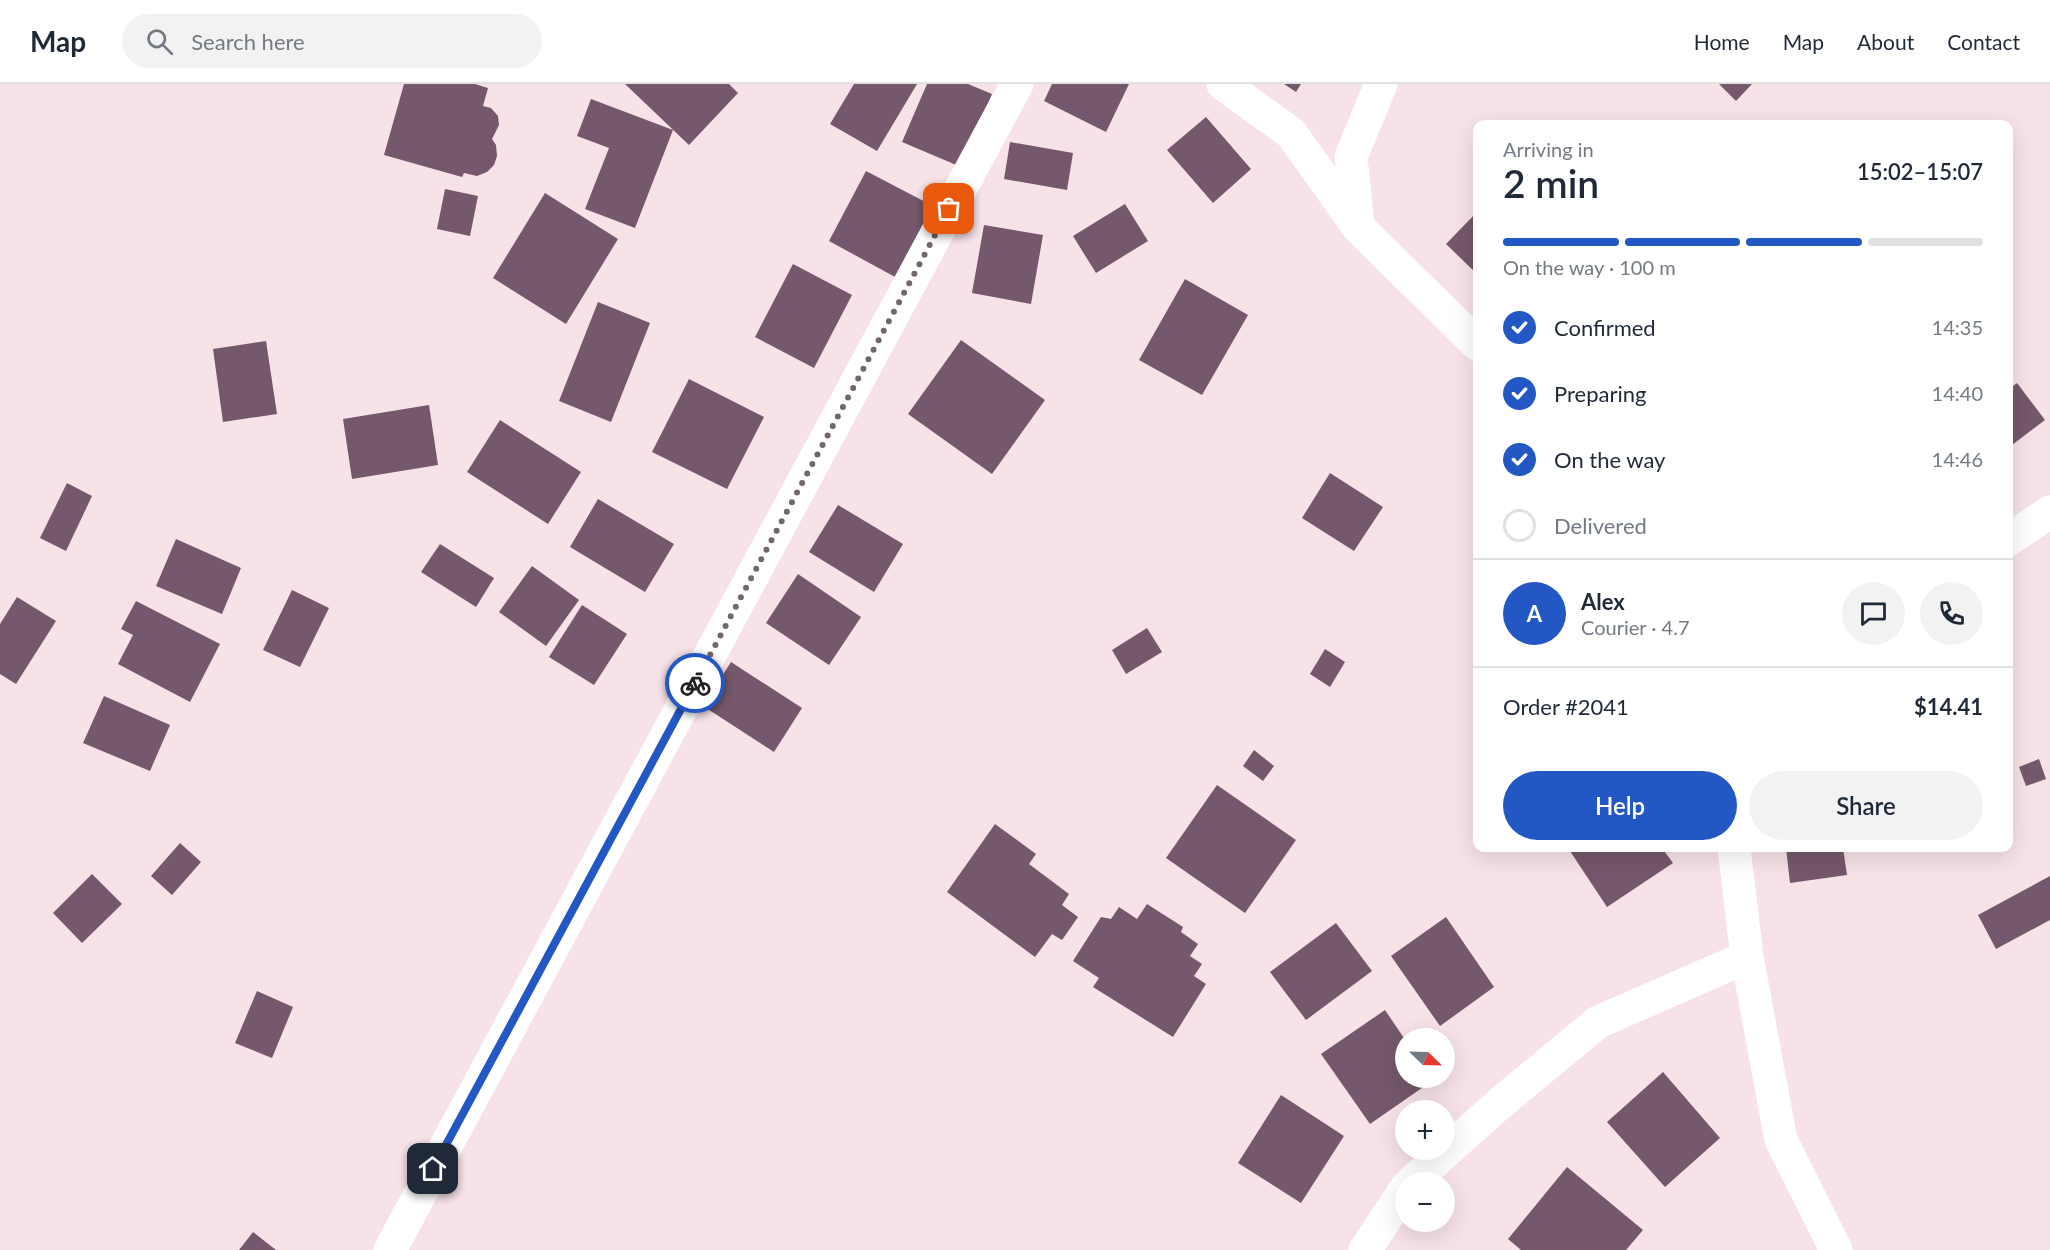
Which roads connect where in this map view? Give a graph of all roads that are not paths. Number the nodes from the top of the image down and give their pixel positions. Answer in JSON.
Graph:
{"nodes":[{"id":1,"x":1017,"y":84,"type":"edge"},
{"id":2,"x":1223,"y":84,"type":"edge"},
{"id":3,"x":1381,"y":84,"type":"edge"},
{"id":4,"x":1358,"y":227,"type":"junction"},
{"id":5,"x":1473,"y":340,"type":"edge"},
{"id":6,"x":2050,"y":512,"type":"edge"},
{"id":7,"x":2013,"y":537,"type":"edge"},
{"id":8,"x":1734,"y":852,"type":"edge"},
{"id":9,"x":1747,"y":957,"type":"junction"},
{"id":10,"x":1423,"y":1172,"type":"edge"},
{"id":11,"x":1395,"y":1205,"type":"edge"},
{"id":12,"x":390,"y":1250,"type":"edge"},
{"id":13,"x":1365,"y":1250,"type":"edge"},
{"id":14,"x":1836,"y":1250,"type":"edge"}],
"edges":[{"from":1,"to":12,"type":"street"},
{"from":2,"to":4,"type":"street"},
{"from":3,"to":4,"type":"street"},
{"from":4,"to":5,"type":"street"},
{"from":6,"to":7,"type":"street"},
{"from":8,"to":9,"type":"street"},
{"from":9,"to":10,"type":"street"},
{"from":9,"to":14,"type":"street"},
{"from":11,"to":13,"type":"street"}]}
